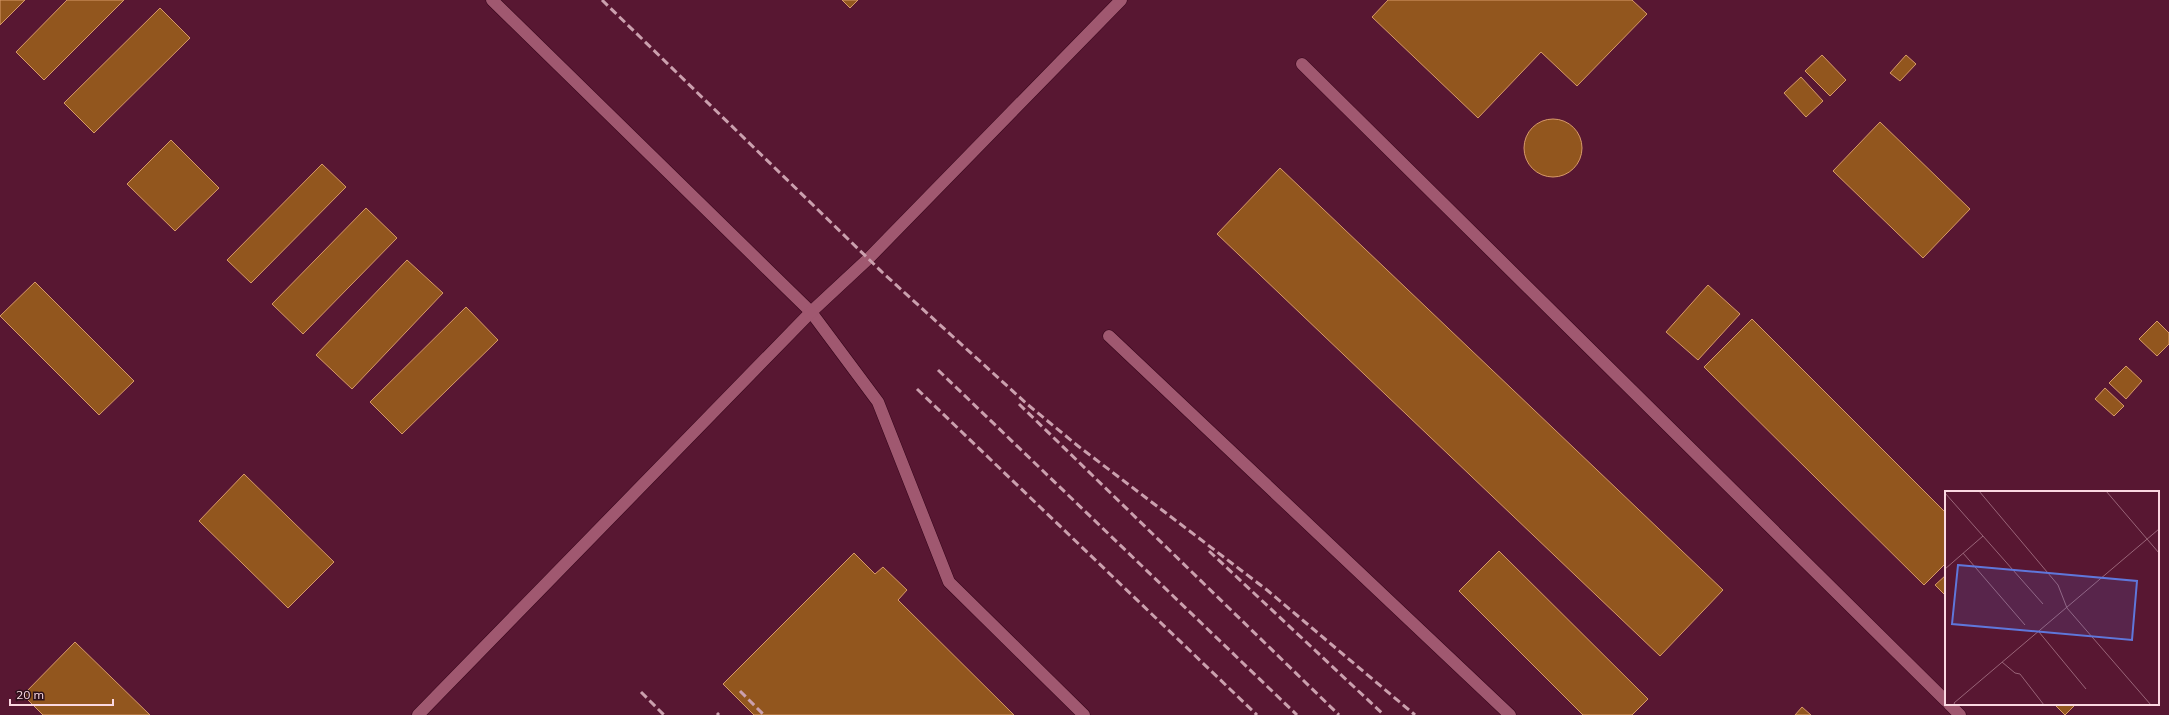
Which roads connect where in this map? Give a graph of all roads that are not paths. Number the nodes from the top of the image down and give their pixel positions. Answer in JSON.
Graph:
{"nodes":[{"id":1,"x":492,"y":0,"type":"edge"},
{"id":2,"x":1121,"y":0,"type":"edge"},
{"id":3,"x":1302,"y":64,"type":"dead end"},
{"id":4,"x":811,"y":312,"type":"junction"},
{"id":5,"x":1109,"y":336,"type":"dead end"},
{"id":6,"x":1945,"y":700,"type":"edge"},
{"id":7,"x":1950,"y":705,"type":"edge"},
{"id":8,"x":418,"y":715,"type":"edge"},
{"id":9,"x":1084,"y":715,"type":"edge"},
{"id":10,"x":1510,"y":715,"type":"edge"},
{"id":11,"x":1960,"y":715,"type":"edge"}],
"edges":[{"from":1,"to":4,"type":"lane"},
{"from":2,"to":4,"type":"lane"},
{"from":3,"to":6,"type":"lane"},
{"from":4,"to":8,"type":"lane"},
{"from":4,"to":9,"type":"lane"},
{"from":5,"to":10,"type":"lane"},
{"from":7,"to":11,"type":"lane"}]}
